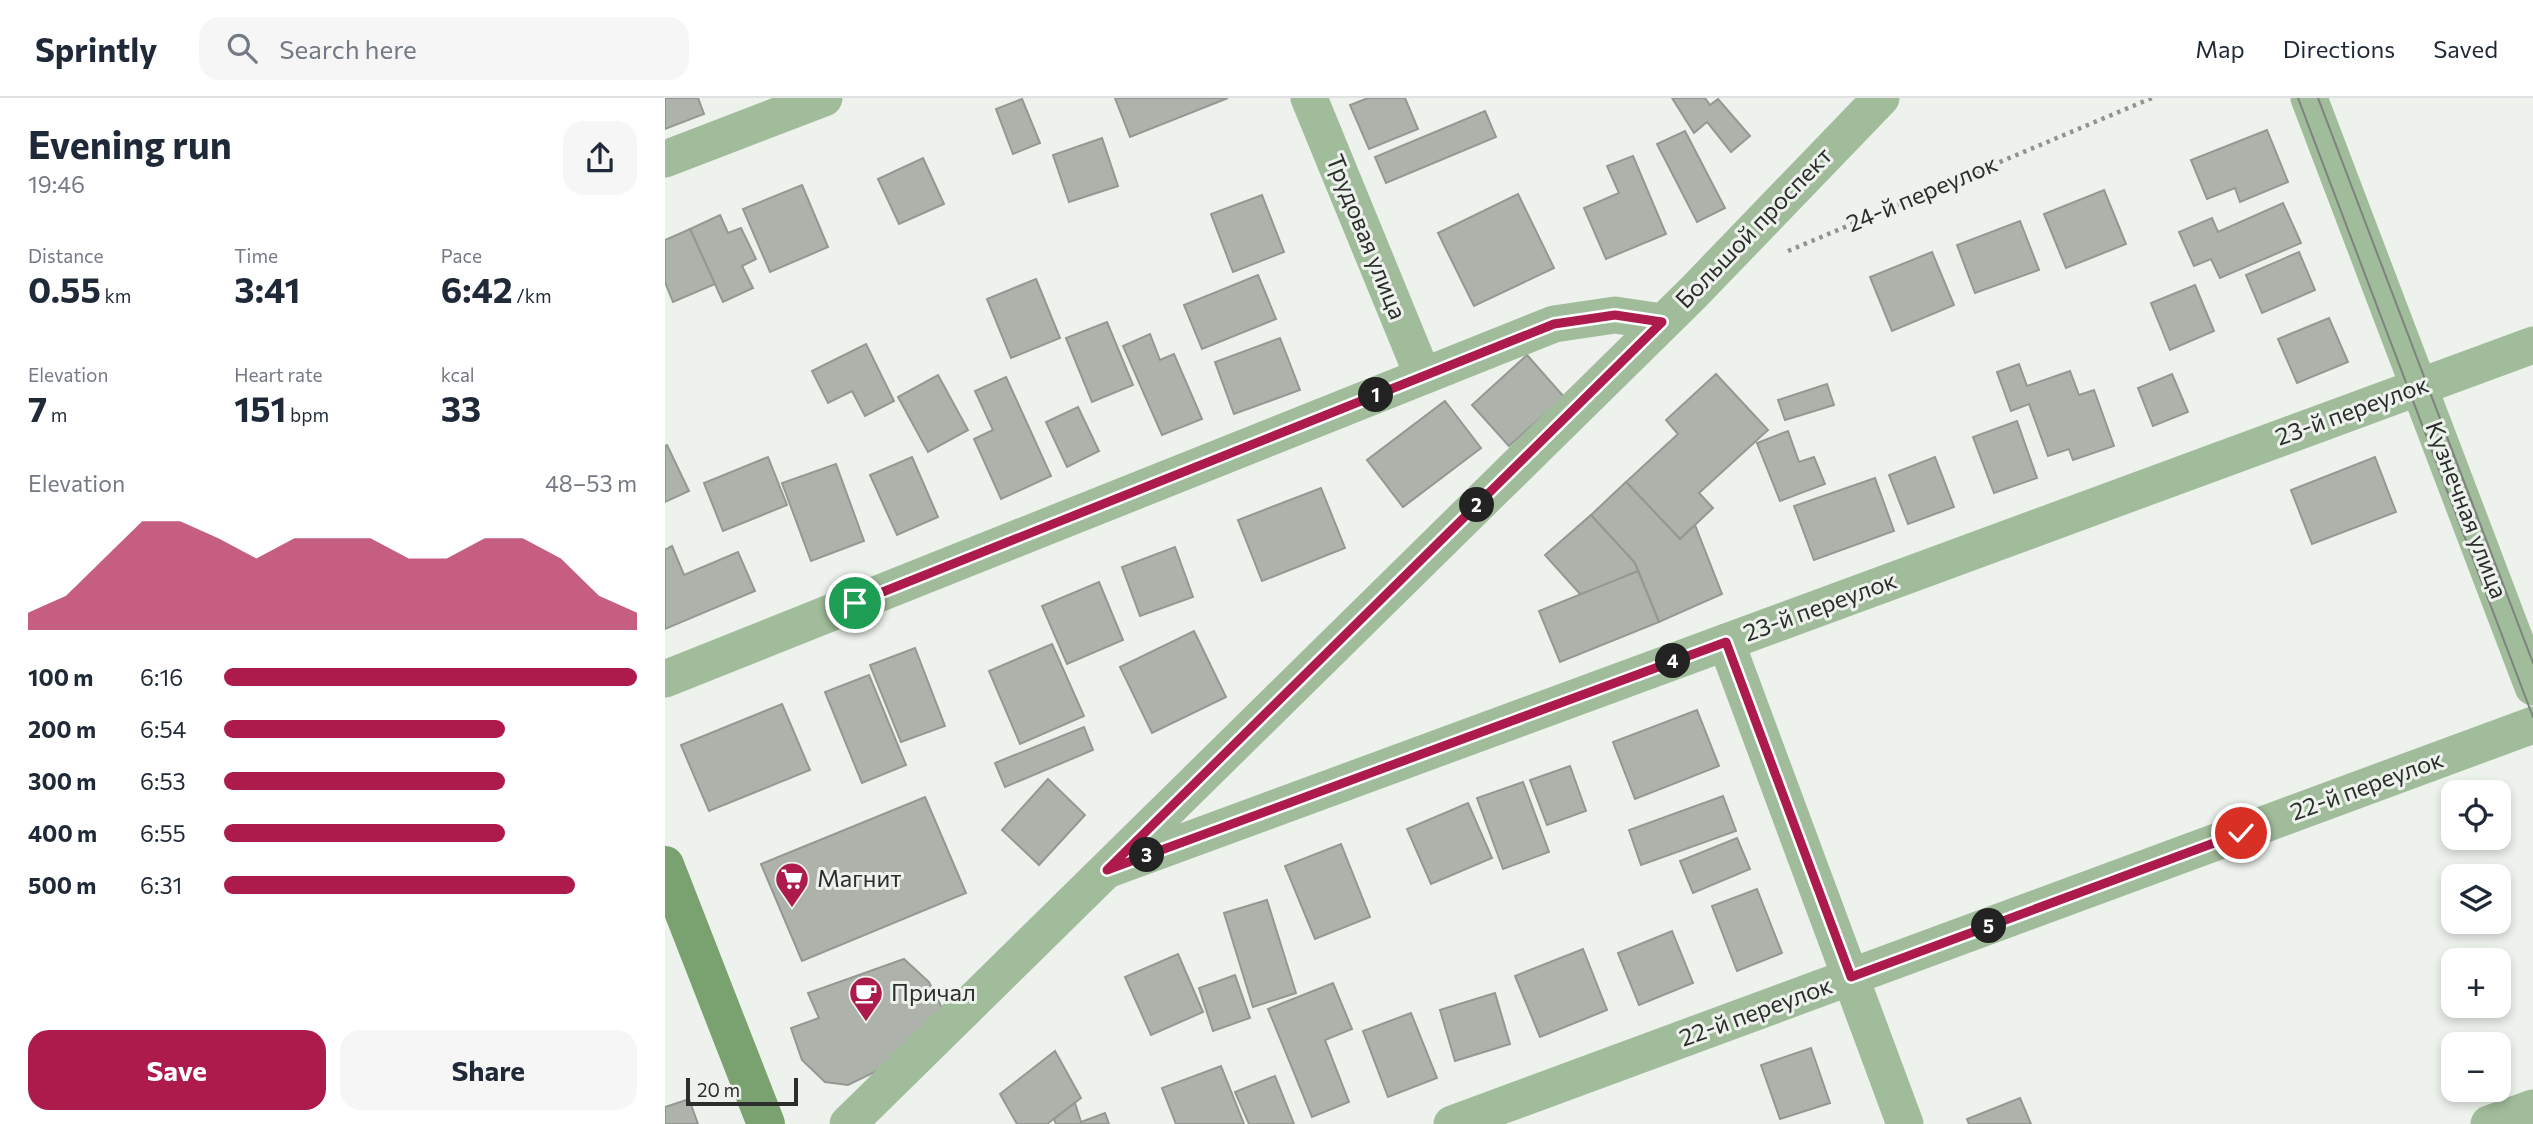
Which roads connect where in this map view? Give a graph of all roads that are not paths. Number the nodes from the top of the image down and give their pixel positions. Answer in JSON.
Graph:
{"nodes":[{"id":1,"x":824,"y":98,"type":"edge"},
{"id":2,"x":1310,"y":98,"type":"edge"},
{"id":3,"x":1881,"y":98,"type":"edge"},
{"id":4,"x":2309,"y":98,"type":"edge"},
{"id":5,"x":665,"y":159,"type":"edge"},
{"id":6,"x":1662,"y":322,"type":"junction"},
{"id":7,"x":2533,"y":345,"type":"edge"},
{"id":8,"x":1423,"y":376,"type":"junction"},
{"id":9,"x":2418,"y":387,"type":"junction"},
{"id":10,"x":1726,"y":642,"type":"junction"},
{"id":11,"x":665,"y":679,"type":"edge"},
{"id":12,"x":2533,"y":687,"type":"edge"},
{"id":13,"x":2533,"y":725,"type":"edge"},
{"id":14,"x":665,"y":865,"type":"edge"},
{"id":15,"x":1107,"y":870,"type":"junction"},
{"id":16,"x":1851,"y":977,"type":"junction"},
{"id":17,"x":2533,"y":1108,"type":"edge"},
{"id":18,"x":766,"y":1124,"type":"edge"},
{"id":19,"x":848,"y":1124,"type":"edge"},
{"id":20,"x":1452,"y":1124,"type":"edge"},
{"id":21,"x":1905,"y":1124,"type":"edge"},
{"id":22,"x":2489,"y":1124,"type":"edge"}],
"edges":[{"from":1,"to":5,"type":"street"},
{"from":2,"to":8,"type":"street","name":"Трудовая улица"},
{"from":3,"to":6,"type":"street","name":"Большой проспект"},
{"from":4,"to":9,"type":"street","name":"Кузнечная улица"},
{"from":6,"to":8,"type":"street"},
{"from":6,"to":15,"type":"street","name":"Большой проспект"},
{"from":7,"to":9,"type":"street","name":"23-й переулок"},
{"from":8,"to":11,"type":"street"},
{"from":9,"to":10,"type":"street","name":"23-й переулок"},
{"from":9,"to":12,"type":"street","name":"Кузнечная улица"},
{"from":10,"to":15,"type":"street","name":"23-й переулок"},
{"from":10,"to":16,"type":"street"},
{"from":13,"to":16,"type":"street","name":"22-й переулок"},
{"from":14,"to":18,"type":"main road"},
{"from":15,"to":19,"type":"street","name":"Большой проспект"},
{"from":16,"to":20,"type":"street","name":"22-й переулок"},
{"from":16,"to":21,"type":"street"},
{"from":17,"to":22,"type":"street"}]}
